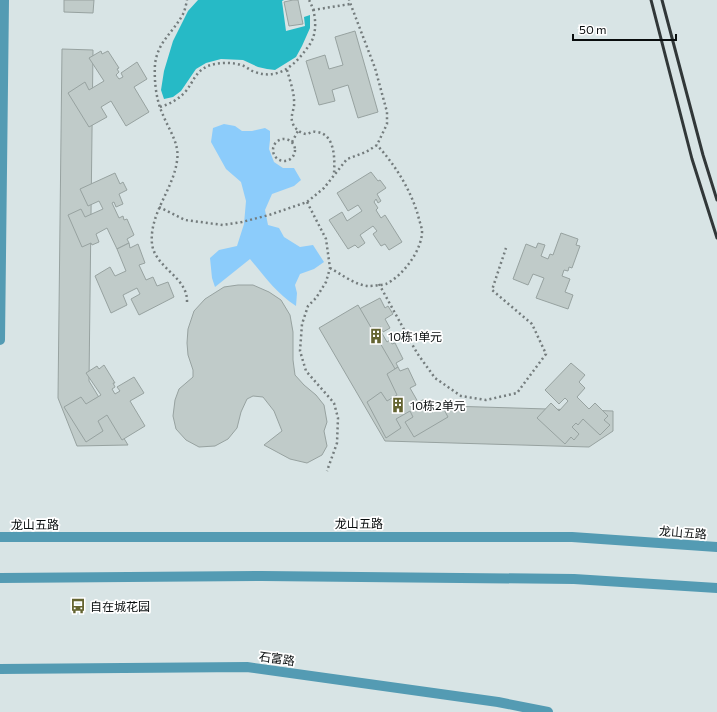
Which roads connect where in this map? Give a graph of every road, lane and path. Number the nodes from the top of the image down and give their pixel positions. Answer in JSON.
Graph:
{"nodes":[{"id":1,"x":4,"y":0,"type":"edge"},
{"id":2,"x":187,"y":0,"type":"edge"},
{"id":3,"x":309,"y":0,"type":"edge"},
{"id":4,"x":350,"y":2,"type":"edge"},
{"id":5,"x":313,"y":10,"type":"junction"},
{"id":6,"x":287,"y":70,"type":"junction"},
{"id":7,"x":160,"y":107,"type":"junction"},
{"id":8,"x":298,"y":131,"type":"junction"},
{"id":9,"x":292,"y":142,"type":"junction"},
{"id":10,"x":377,"y":145,"type":"junction"},
{"id":11,"x":334,"y":174,"type":"junction"},
{"id":12,"x":306,"y":202,"type":"junction"},
{"id":13,"x":159,"y":207,"type":"junction"},
{"id":14,"x":506,"y":248,"type":"dead end"},
{"id":15,"x":330,"y":268,"type":"junction"},
{"id":16,"x":379,"y":284,"type":"junction"},
{"id":17,"x":187,"y":302,"type":"dead end"},
{"id":18,"x":0,"y":340,"type":"edge"},
{"id":19,"x":327,"y":471,"type":"dead end"},
{"id":20,"x":0,"y":537,"type":"edge"},
{"id":21,"x":717,"y":547,"type":"edge"},
{"id":22,"x":0,"y":578,"type":"edge"},
{"id":23,"x":717,"y":588,"type":"edge"},
{"id":24,"x":0,"y":669,"type":"edge"},
{"id":25,"x":548,"y":712,"type":"edge"}],
"edges":[{"from":1,"to":18,"type":"street"},
{"from":2,"to":7,"type":"path"},
{"from":3,"to":5,"type":"path"},
{"from":4,"to":5,"type":"path"},
{"from":4,"to":10,"type":"path"},
{"from":5,"to":6,"type":"path"},
{"from":6,"to":7,"type":"path"},
{"from":6,"to":8,"type":"path"},
{"from":7,"to":13,"type":"path"},
{"from":8,"to":9,"type":"path"},
{"from":8,"to":11,"type":"path"},
{"from":9,"to":9,"type":"path"},
{"from":10,"to":11,"type":"path"},
{"from":10,"to":16,"type":"path"},
{"from":11,"to":12,"type":"path"},
{"from":12,"to":13,"type":"path"},
{"from":12,"to":15,"type":"path"},
{"from":13,"to":17,"type":"path"},
{"from":14,"to":16,"type":"path"},
{"from":15,"to":16,"type":"path"},
{"from":15,"to":19,"type":"path"},
{"from":20,"to":21,"type":"street","name":"龙山五路"},
{"from":22,"to":23,"type":"street"},
{"from":24,"to":25,"type":"street","name":"石富路"}]}
